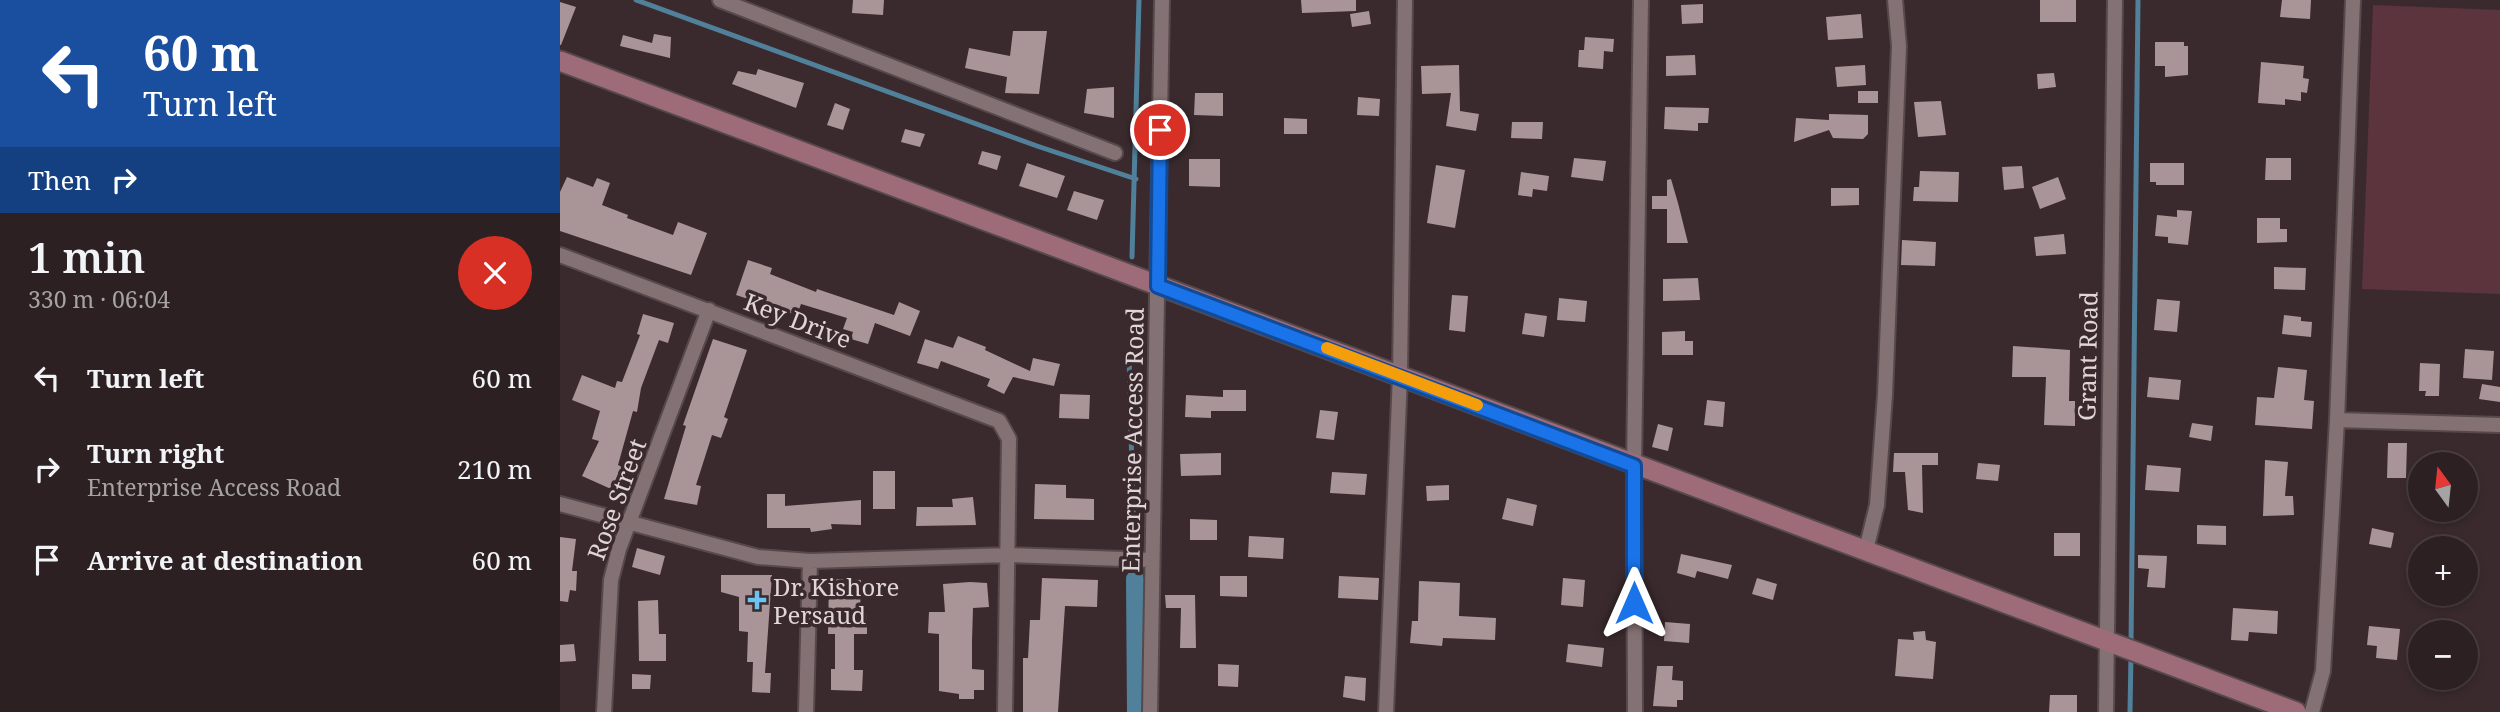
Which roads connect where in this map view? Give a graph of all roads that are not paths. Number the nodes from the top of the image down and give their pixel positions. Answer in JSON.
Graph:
{"nodes":[{"id":1,"x":720,"y":0,"type":"edge"},
{"id":2,"x":1162,"y":0,"type":"edge"},
{"id":3,"x":1405,"y":0,"type":"edge"},
{"id":4,"x":1641,"y":0,"type":"edge"},
{"id":5,"x":1895,"y":0,"type":"edge"},
{"id":6,"x":2115,"y":0,"type":"edge"},
{"id":7,"x":2353,"y":0,"type":"edge"},
{"id":8,"x":560,"y":61,"type":"edge"},
{"id":9,"x":1115,"y":153,"type":"dead end"},
{"id":10,"x":560,"y":255,"type":"edge"},
{"id":11,"x":1158,"y":286,"type":"junction"},
{"id":12,"x":709,"y":310,"type":"junction"},
{"id":13,"x":1400,"y":375,"type":"junction"},
{"id":14,"x":2337,"y":420,"type":"junction"},
{"id":15,"x":2500,"y":425,"type":"edge"},
{"id":16,"x":1634,"y":466,"type":"junction"},
{"id":17,"x":560,"y":504,"type":"edge"},
{"id":18,"x":630,"y":523,"type":"junction"},
{"id":19,"x":1866,"y":550,"type":"junction"},
{"id":20,"x":1009,"y":555,"type":"junction"},
{"id":21,"x":1152,"y":560,"type":"junction"},
{"id":22,"x":810,"y":561,"type":"junction"},
{"id":23,"x":2106,"y":641,"type":"junction"},
{"id":24,"x":2314,"y":707,"type":"edge"},
{"id":25,"x":604,"y":712,"type":"edge"},
{"id":26,"x":806,"y":712,"type":"edge"},
{"id":27,"x":1005,"y":712,"type":"edge"},
{"id":28,"x":1150,"y":712,"type":"edge"},
{"id":29,"x":1386,"y":712,"type":"edge"},
{"id":30,"x":1635,"y":712,"type":"edge"},
{"id":31,"x":2106,"y":712,"type":"edge"},
{"id":32,"x":2296,"y":712,"type":"edge"}],
"edges":[{"from":1,"to":9,"type":"street"},
{"from":2,"to":11,"type":"street","name":"Enterprise Access Road"},
{"from":3,"to":13,"type":"street"},
{"from":4,"to":16,"type":"street"},
{"from":5,"to":19,"type":"street"},
{"from":6,"to":23,"type":"street","name":"Grant Road"},
{"from":7,"to":14,"type":"street"},
{"from":8,"to":11,"type":"main road"},
{"from":10,"to":12,"type":"street","name":"Key Drive"},
{"from":11,"to":13,"type":"main road"},
{"from":11,"to":21,"type":"street","name":"Enterprise Access Road"},
{"from":12,"to":18,"type":"street","name":"Rose Street"},
{"from":12,"to":20,"type":"street","name":"Key Drive"},
{"from":13,"to":16,"type":"main road"},
{"from":13,"to":29,"type":"street"},
{"from":14,"to":15,"type":"street"},
{"from":14,"to":24,"type":"street"},
{"from":16,"to":19,"type":"main road"},
{"from":16,"to":30,"type":"street"},
{"from":17,"to":18,"type":"street"},
{"from":18,"to":22,"type":"street"},
{"from":18,"to":25,"type":"street","name":"Rose Street"},
{"from":19,"to":23,"type":"main road"},
{"from":20,"to":21,"type":"street"},
{"from":20,"to":22,"type":"street"},
{"from":20,"to":27,"type":"street"},
{"from":21,"to":28,"type":"street","name":"Enterprise Access Road"},
{"from":22,"to":26,"type":"street"},
{"from":23,"to":31,"type":"street","name":"Grant Road"},
{"from":23,"to":32,"type":"main road"}]}
